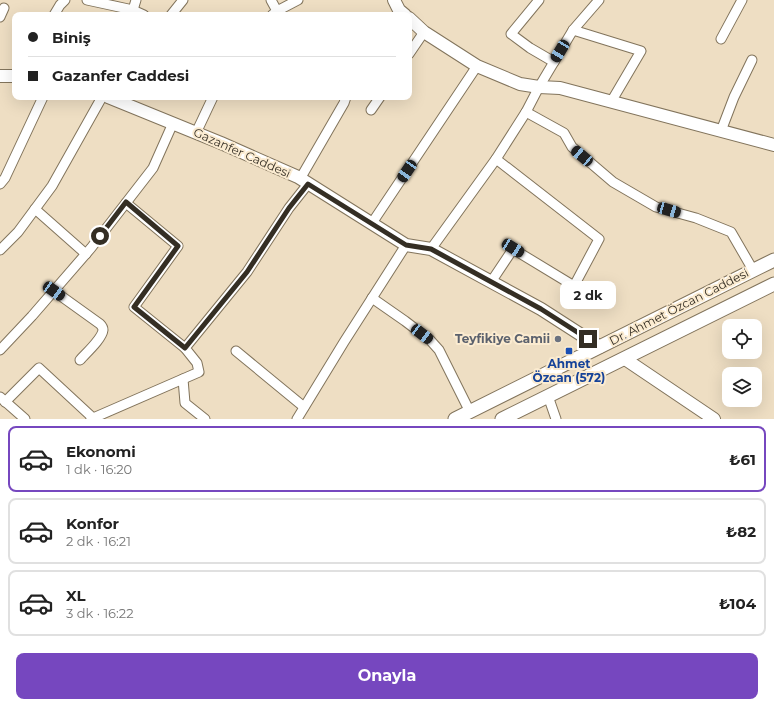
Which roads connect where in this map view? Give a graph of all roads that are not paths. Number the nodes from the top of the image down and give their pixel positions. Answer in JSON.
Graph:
{"nodes":[{"id":1,"x":65,"y":0,"type":"edge"},
{"id":2,"x":87,"y":0,"type":"edge"},
{"id":3,"x":136,"y":0,"type":"edge"},
{"id":4,"x":183,"y":0,"type":"edge"},
{"id":5,"x":271,"y":0,"type":"edge"},
{"id":6,"x":298,"y":0,"type":"edge"},
{"id":7,"x":394,"y":0,"type":"edge"},
{"id":8,"x":539,"y":0,"type":"edge"},
{"id":9,"x":599,"y":0,"type":"edge"},
{"id":10,"x":742,"y":0,"type":"edge"},
{"id":11,"x":4,"y":8,"type":"dead end"},
{"id":12,"x":132,"y":10,"type":"junction"},
{"id":13,"x":56,"y":12,"type":"edge"},
{"id":14,"x":137,"y":12,"type":"edge"},
{"id":15,"x":173,"y":12,"type":"edge"},
{"id":16,"x":274,"y":12,"type":"edge"},
{"id":17,"x":276,"y":12,"type":"edge"},
{"id":18,"x":401,"y":12,"type":"edge"},
{"id":19,"x":0,"y":17,"type":"edge"},
{"id":20,"x":412,"y":21,"type":"edge"},
{"id":21,"x":573,"y":30,"type":"junction"},
{"id":22,"x":424,"y":32,"type":"junction"},
{"id":23,"x":722,"y":38,"type":"dead end"},
{"id":24,"x":412,"y":50,"type":"edge"},
{"id":25,"x":752,"y":60,"type":"dead end"},
{"id":26,"x":554,"y":62,"type":"junction"},
{"id":27,"x":477,"y":66,"type":"junction"},
{"id":28,"x":0,"y":76,"type":"edge"},
{"id":29,"x":12,"y":76,"type":"edge"},
{"id":30,"x":0,"y":80,"type":"edge"},
{"id":31,"x":539,"y":87,"type":"junction"},
{"id":32,"x":42,"y":100,"type":"edge"},
{"id":33,"x":100,"y":100,"type":"edge"},
{"id":34,"x":115,"y":100,"type":"edge"},
{"id":35,"x":212,"y":100,"type":"edge"},
{"id":36,"x":345,"y":100,"type":"edge"},
{"id":37,"x":378,"y":100,"type":"edge"},
{"id":38,"x":611,"y":102,"type":"junction"},
{"id":39,"x":371,"y":110,"type":"dead end"},
{"id":40,"x":526,"y":112,"type":"junction"},
{"id":41,"x":173,"y":124,"type":"junction"},
{"id":42,"x":721,"y":131,"type":"junction"},
{"id":43,"x":196,"y":133,"type":"junction"},
{"id":44,"x":774,"y":145,"type":"edge"},
{"id":45,"x":496,"y":159,"type":"junction"},
{"id":46,"x":304,"y":181,"type":"junction"},
{"id":47,"x":0,"y":184,"type":"edge"},
{"id":48,"x":126,"y":202,"type":"junction"},
{"id":49,"x":35,"y":209,"type":"junction"},
{"id":50,"x":372,"y":223,"type":"junction"},
{"id":51,"x":406,"y":245,"type":"junction"},
{"id":52,"x":431,"y":249,"type":"junction"},
{"id":53,"x":0,"y":250,"type":"edge"},
{"id":54,"x":86,"y":254,"type":"junction"},
{"id":55,"x":774,"y":260,"type":"edge"},
{"id":56,"x":753,"y":270,"type":"junction"},
{"id":57,"x":491,"y":282,"type":"junction"},
{"id":58,"x":774,"y":284,"type":"edge"},
{"id":59,"x":54,"y":291,"type":"junction"},
{"id":60,"x":372,"y":298,"type":"junction"},
{"id":61,"x":600,"y":347,"type":"junction"},
{"id":62,"x":185,"y":348,"type":"junction"},
{"id":63,"x":0,"y":350,"type":"edge"},
{"id":64,"x":236,"y":351,"type":"dead end"},
{"id":65,"x":625,"y":359,"type":"junction"},
{"id":66,"x":80,"y":360,"type":"dead end"},
{"id":67,"x":183,"y":379,"type":"junction"},
{"id":68,"x":548,"y":396,"type":"junction"},
{"id":69,"x":3,"y":399,"type":"edge"},
{"id":70,"x":304,"y":407,"type":"junction"},
{"id":71,"x":470,"y":412,"type":"junction"},
{"id":72,"x":92,"y":418,"type":"edge"},
{"id":73,"x":25,"y":419,"type":"edge"},
{"id":74,"x":205,"y":419,"type":"edge"},
{"id":75,"x":297,"y":419,"type":"edge"},
{"id":76,"x":455,"y":419,"type":"edge"},
{"id":77,"x":502,"y":419,"type":"edge"},
{"id":78,"x":556,"y":419,"type":"edge"},
{"id":79,"x":714,"y":419,"type":"edge"}],
"edges":[{"from":1,"to":13,"type":"street"},
{"from":2,"to":12,"type":"street"},
{"from":3,"to":12,"type":"street"},
{"from":4,"to":15,"type":"street"},
{"from":5,"to":16,"type":"street"},
{"from":6,"to":17,"type":"street"},
{"from":7,"to":18,"type":"street"},
{"from":8,"to":26,"type":"street"},
{"from":9,"to":21,"type":"street"},
{"from":10,"to":23,"type":"street"},
{"from":11,"to":19,"type":"street"},
{"from":12,"to":14,"type":"street"},
{"from":20,"to":22,"type":"street"},
{"from":21,"to":26,"type":"street"},
{"from":21,"to":38,"type":"street"},
{"from":22,"to":24,"type":"street"},
{"from":22,"to":27,"type":"street"},
{"from":25,"to":42,"type":"street"},
{"from":26,"to":31,"type":"street"},
{"from":27,"to":31,"type":"street"},
{"from":27,"to":50,"type":"street"},
{"from":28,"to":29,"type":"street"},
{"from":28,"to":30,"type":"street"},
{"from":31,"to":38,"type":"street"},
{"from":31,"to":40,"type":"street"},
{"from":32,"to":47,"type":"street"},
{"from":33,"to":49,"type":"street"},
{"from":34,"to":41,"type":"street","name":"Gazanfer Caddesi"},
{"from":35,"to":43,"type":"street"},
{"from":36,"to":46,"type":"street"},
{"from":37,"to":39,"type":"street"},
{"from":38,"to":42,"type":"street"},
{"from":40,"to":45,"type":"street"},
{"from":40,"to":56,"type":"street"},
{"from":41,"to":43,"type":"street","name":"Gazanfer Caddesi"},
{"from":41,"to":48,"type":"street"},
{"from":42,"to":44,"type":"street"},
{"from":43,"to":46,"type":"street","name":"Gazanfer Caddesi"},
{"from":45,"to":52,"type":"street"},
{"from":45,"to":57,"type":"street"},
{"from":46,"to":50,"type":"street","name":"Gazanfer Caddesi"},
{"from":46,"to":62,"type":"street"},
{"from":48,"to":54,"type":"street"},
{"from":48,"to":62,"type":"street"},
{"from":49,"to":53,"type":"street"},
{"from":49,"to":54,"type":"street"},
{"from":50,"to":51,"type":"street","name":"Gazanfer Caddesi"},
{"from":51,"to":52,"type":"street","name":"Gazanfer Caddesi"},
{"from":51,"to":60,"type":"street"},
{"from":52,"to":57,"type":"street","name":"Gazanfer Caddesi"},
{"from":54,"to":59,"type":"street"},
{"from":55,"to":56,"type":"main road","name":"Dr. Ahmet Özcan Caddesi"},
{"from":56,"to":61,"type":"main road","name":"Dr. Ahmet Özcan Caddesi"},
{"from":57,"to":61,"type":"street","name":"Gazanfer Caddesi"},
{"from":58,"to":65,"type":"main road","name":"Dr. Ahmet Özcan Caddesi"},
{"from":59,"to":63,"type":"street"},
{"from":59,"to":66,"type":"street"},
{"from":60,"to":70,"type":"street"},
{"from":60,"to":71,"type":"street"},
{"from":61,"to":71,"type":"main road","name":"Dr. Ahmet Özcan Caddesi"},
{"from":62,"to":67,"type":"street"},
{"from":64,"to":70,"type":"street"},
{"from":65,"to":68,"type":"main road","name":"Dr. Ahmet Özcan Caddesi"},
{"from":65,"to":79,"type":"street"},
{"from":67,"to":72,"type":"street"},
{"from":67,"to":74,"type":"street"},
{"from":68,"to":77,"type":"main road","name":"Dr. Ahmet Özcan Caddesi"},
{"from":68,"to":78,"type":"street"},
{"from":69,"to":72,"type":"street"},
{"from":69,"to":73,"type":"street"},
{"from":70,"to":75,"type":"street"},
{"from":71,"to":76,"type":"main road","name":"Dr. Ahmet Özcan Caddesi"}]}
